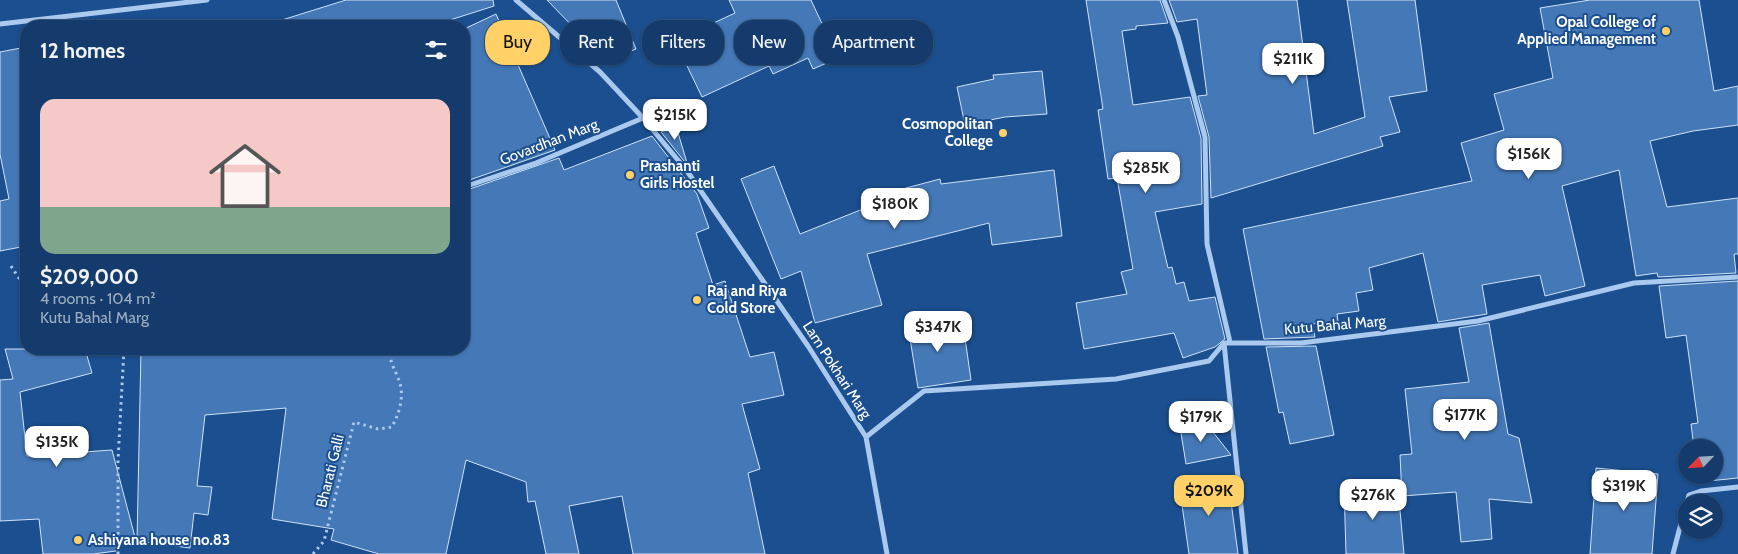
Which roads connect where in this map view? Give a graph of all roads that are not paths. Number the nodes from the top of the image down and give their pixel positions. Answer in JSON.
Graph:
{"nodes":[{"id":1,"x":207,"y":0,"type":"edge"},
{"id":2,"x":516,"y":0,"type":"edge"},
{"id":3,"x":1164,"y":0,"type":"edge"},
{"id":4,"x":34,"y":20,"type":"edge"},
{"id":5,"x":20,"y":22,"type":"edge"},
{"id":6,"x":0,"y":24,"type":"edge"},
{"id":7,"x":643,"y":118,"type":"junction"},
{"id":8,"x":470,"y":185,"type":"edge"},
{"id":9,"x":1738,"y":277,"type":"edge"},
{"id":10,"x":1230,"y":342,"type":"junction"},
{"id":11,"x":1224,"y":343,"type":"junction"},
{"id":12,"x":866,"y":437,"type":"junction"},
{"id":13,"x":1738,"y":488,"type":"edge"},
{"id":14,"x":1693,"y":494,"type":"edge"},
{"id":15,"x":1678,"y":534,"type":"edge"},
{"id":16,"x":887,"y":554,"type":"edge"},
{"id":17,"x":1246,"y":554,"type":"edge"},
{"id":18,"x":1673,"y":554,"type":"edge"}],
"edges":[{"from":1,"to":4,"type":"street"},
{"from":2,"to":7,"type":"street","name":"Lam Pokhari Marg"},
{"from":3,"to":10,"type":"street"},
{"from":5,"to":6,"type":"street"},
{"from":7,"to":8,"type":"street","name":"Govardhan Marg"},
{"from":7,"to":12,"type":"street","name":"Lam Pokhari Marg"},
{"from":9,"to":10,"type":"street","name":"Kutu Bahal Marg"},
{"from":10,"to":11,"type":"street","name":"Kutu Bahal Marg"},
{"from":11,"to":12,"type":"street"},
{"from":11,"to":17,"type":"street"},
{"from":12,"to":16,"type":"street","name":"Lam Pokhari Marg"},
{"from":13,"to":14,"type":"street"},
{"from":15,"to":18,"type":"street"}]}
